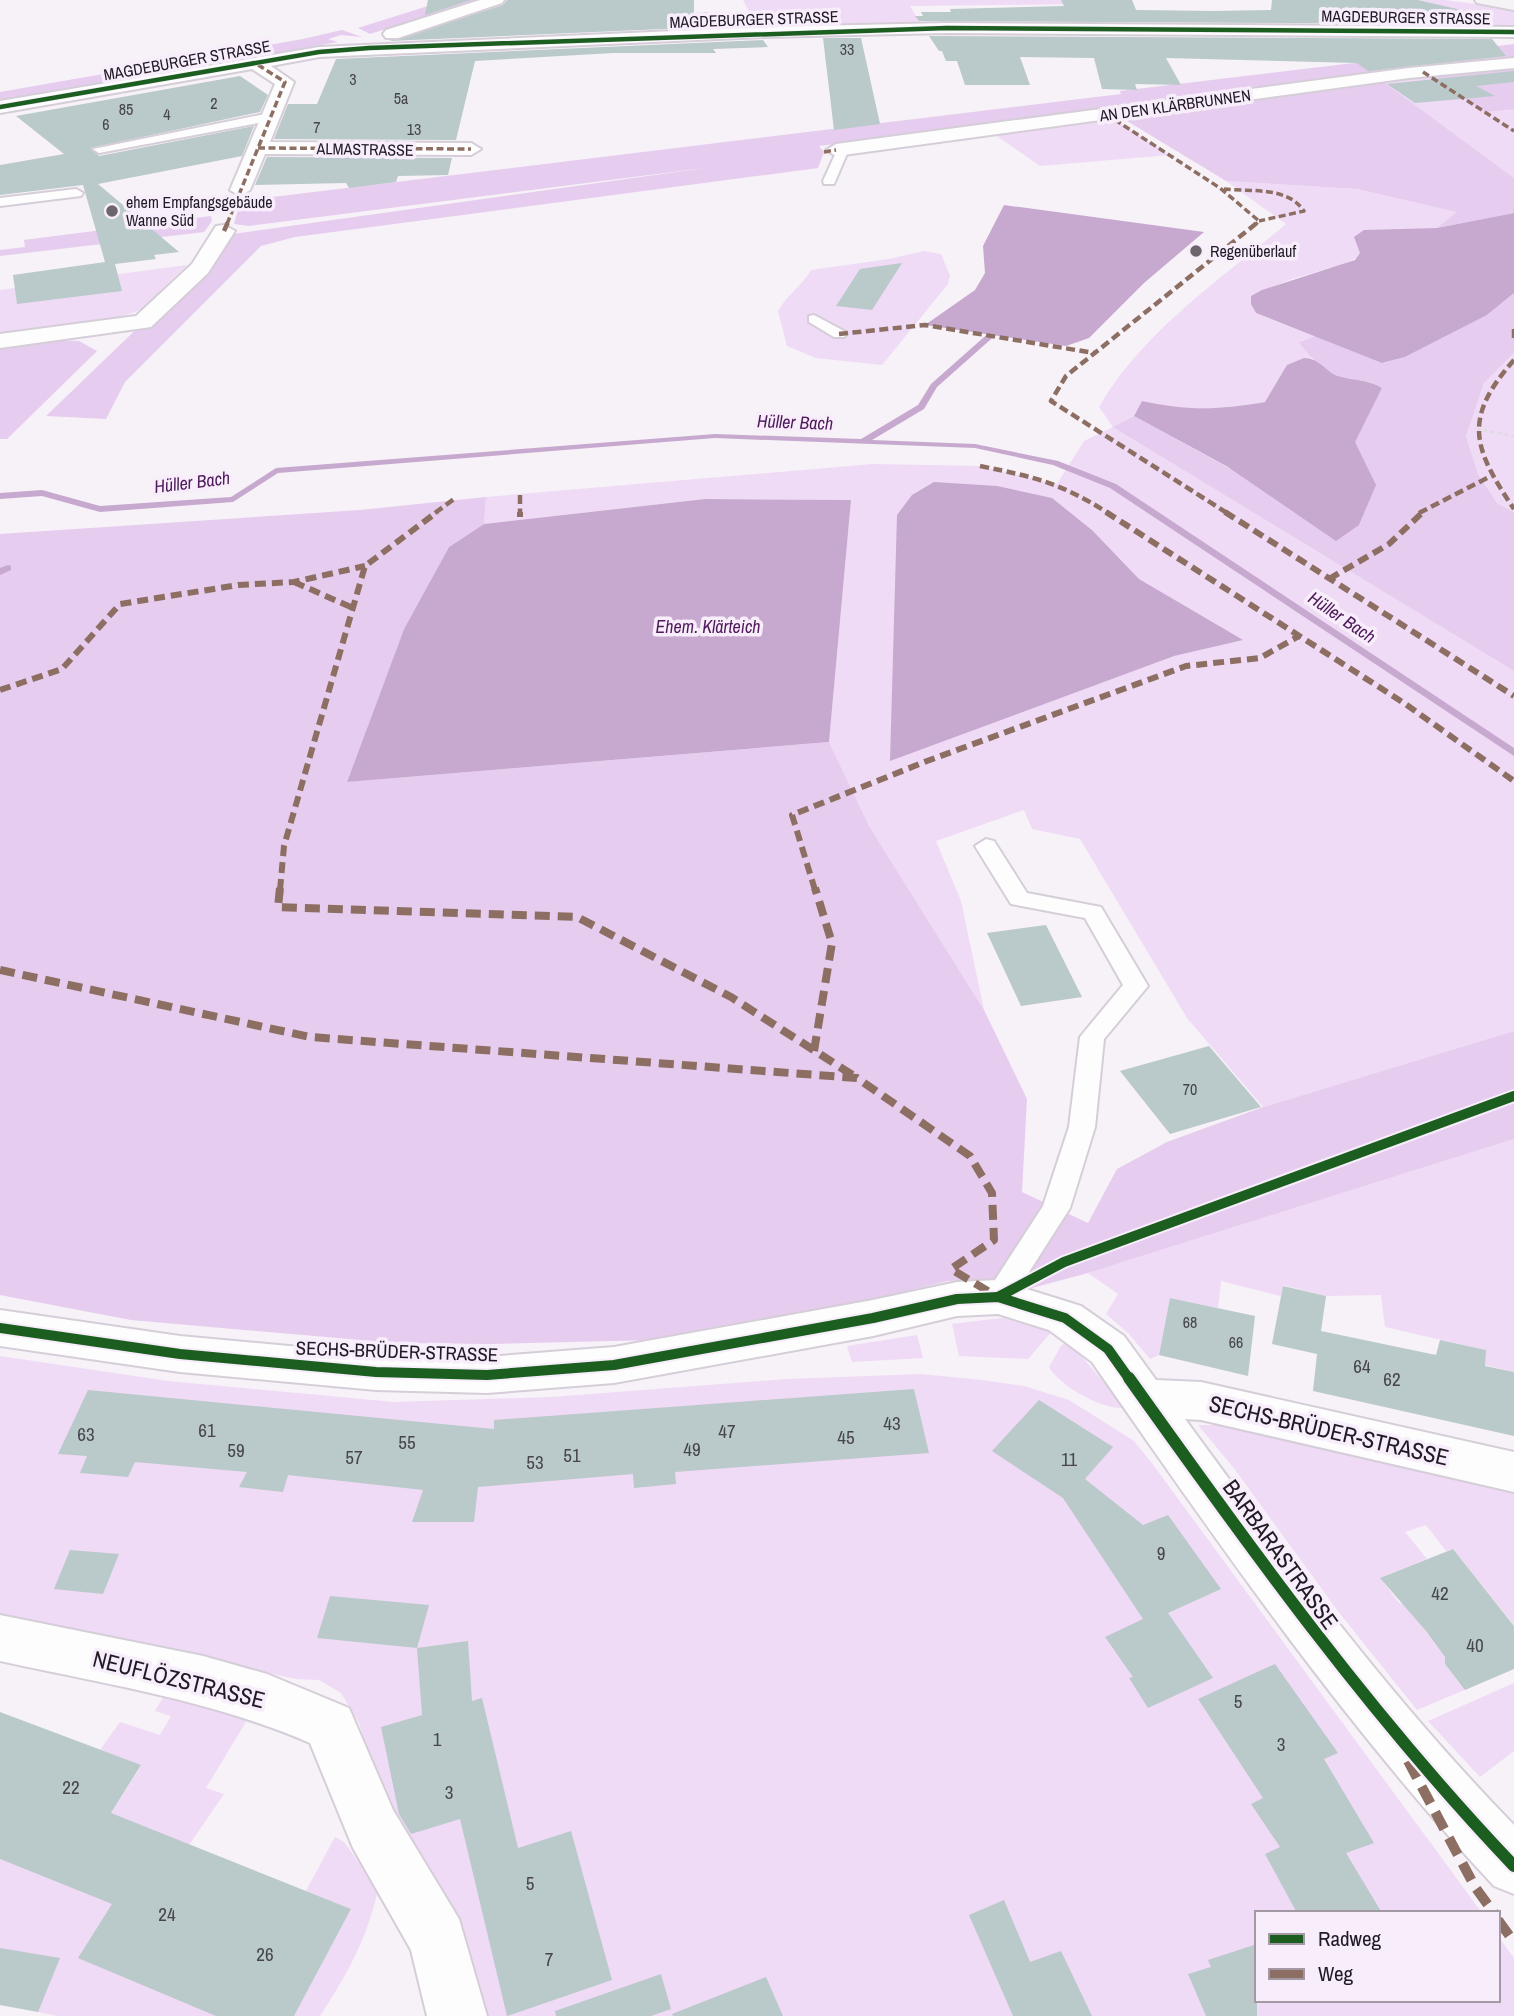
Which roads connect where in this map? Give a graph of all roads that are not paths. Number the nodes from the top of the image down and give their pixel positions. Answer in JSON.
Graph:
{"nodes":[{"id":1,"x":496,"y":0,"type":"edge"},
{"id":2,"x":1482,"y":0,"type":"edge"},
{"id":3,"x":1514,"y":5,"type":"edge"},
{"id":4,"x":1514,"y":32,"type":"edge"},
{"id":5,"x":369,"y":48,"type":"junction"},
{"id":6,"x":255,"y":63,"type":"junction"},
{"id":7,"x":1514,"y":63,"type":"edge"},
{"id":8,"x":0,"y":107,"type":"edge"},
{"id":9,"x":270,"y":117,"type":"junction"},
{"id":10,"x":258,"y":148,"type":"junction"},
{"id":11,"x":99,"y":149,"type":"dead end"},
{"id":12,"x":471,"y":149,"type":"dead end"},
{"id":13,"x":840,"y":150,"type":"joint"},
{"id":14,"x":829,"y":181,"type":"dead end"},
{"id":15,"x":240,"y":190,"type":"dead end"},
{"id":16,"x":76,"y":193,"type":"dead end"},
{"id":17,"x":0,"y":202,"type":"edge"},
{"id":18,"x":224,"y":231,"type":"dead end"},
{"id":19,"x":814,"y":319,"type":"dead end"},
{"id":20,"x":839,"y":334,"type":"dead end"},
{"id":21,"x":0,"y":341,"type":"edge"},
{"id":22,"x":986,"y":846,"type":"dead end"},
{"id":23,"x":998,"y":1297,"type":"junction"},
{"id":24,"x":0,"y":1328,"type":"edge"},
{"id":25,"x":1143,"y":1398,"type":"junction"},
{"id":26,"x":1514,"y":1472,"type":"edge"},
{"id":27,"x":0,"y":1638,"type":"edge"},
{"id":28,"x":1514,"y":1866,"type":"edge"},
{"id":29,"x":457,"y":2016,"type":"edge"}],
"edges":[{"from":1,"to":5,"type":"street"},
{"from":2,"to":3,"type":"main road"},
{"from":4,"to":5,"type":"street","name":"MAGDEBURGER STRASSE"},
{"from":5,"to":6,"type":"street","name":"MAGDEBURGER STRASSE"},
{"from":6,"to":8,"type":"street","name":"MAGDEBURGER STRASSE"},
{"from":6,"to":9,"type":"street"},
{"from":7,"to":13,"type":"street","name":"AN DEN KLÄRBRUNNEN"},
{"from":9,"to":10,"type":"street"},
{"from":9,"to":11,"type":"lane"},
{"from":10,"to":12,"type":"street","name":"ALMASTRASSE"},
{"from":10,"to":15,"type":"street"},
{"from":13,"to":14,"type":"lane"},
{"from":16,"to":17,"type":"lane"},
{"from":18,"to":21,"type":"street"},
{"from":19,"to":20,"type":"lane"},
{"from":22,"to":23,"type":"lane"},
{"from":23,"to":24,"type":"street","name":"SECHS-BRÜDER-STRASSE"},
{"from":23,"to":25,"type":"street","name":"BARBARASTRASSE"},
{"from":25,"to":26,"type":"street","name":"SECHS-BRÜDER-STRASSE"},
{"from":25,"to":28,"type":"street","name":"BARBARASTRASSE"},
{"from":27,"to":29,"type":"street","name":"NEUFLÖZSTRASSE"}]}
